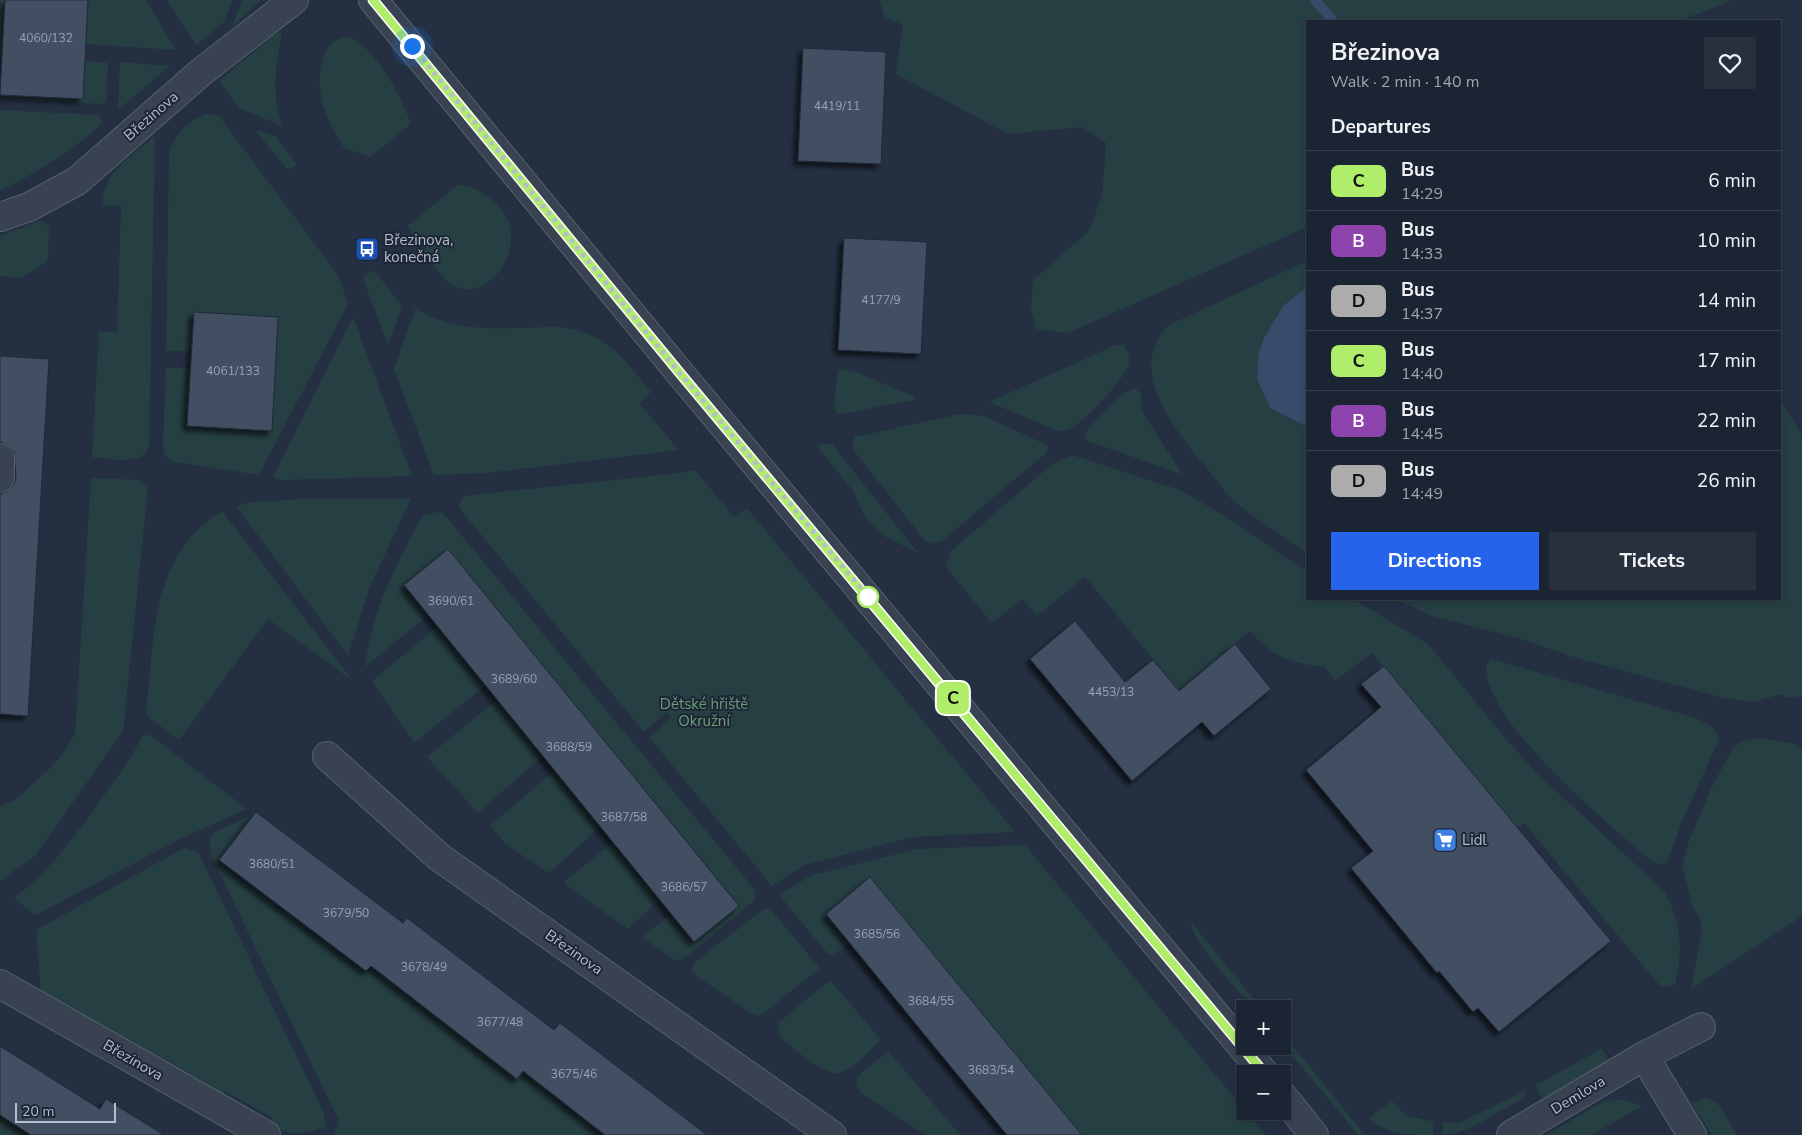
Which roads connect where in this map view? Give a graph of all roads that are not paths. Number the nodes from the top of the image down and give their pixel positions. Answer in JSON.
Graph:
{"nodes":[{"id":1,"x":294,"y":0,"type":"edge"},
{"id":2,"x":373,"y":0,"type":"edge"},
{"id":3,"x":0,"y":217,"type":"edge"},
{"id":4,"x":0,"y":458,"type":"edge"},
{"id":5,"x":0,"y":478,"type":"edge"},
{"id":6,"x":327,"y":756,"type":"dead end"},
{"id":7,"x":0,"y":984,"type":"edge"},
{"id":8,"x":1701,"y":1027,"type":"dead end"},
{"id":9,"x":1644,"y":1056,"type":"junction"},
{"id":10,"x":1258,"y":1065,"type":"edge"},
{"id":11,"x":1291,"y":1106,"type":"edge"},
{"id":12,"x":266,"y":1135,"type":"edge"},
{"id":13,"x":832,"y":1135,"type":"edge"},
{"id":14,"x":1314,"y":1135,"type":"edge"},
{"id":15,"x":1512,"y":1135,"type":"edge"},
{"id":16,"x":1692,"y":1135,"type":"edge"}],
"edges":[{"from":1,"to":3,"type":"street","name":"Březinova"},
{"from":2,"to":10,"type":"street"},
{"from":4,"to":5,"type":"street"},
{"from":6,"to":13,"type":"street","name":"Březinova"},
{"from":7,"to":12,"type":"street","name":"Březinova"},
{"from":8,"to":9,"type":"street","name":"Demlova"},
{"from":9,"to":15,"type":"street","name":"Demlova"},
{"from":9,"to":16,"type":"street"},
{"from":11,"to":14,"type":"street"}]}
